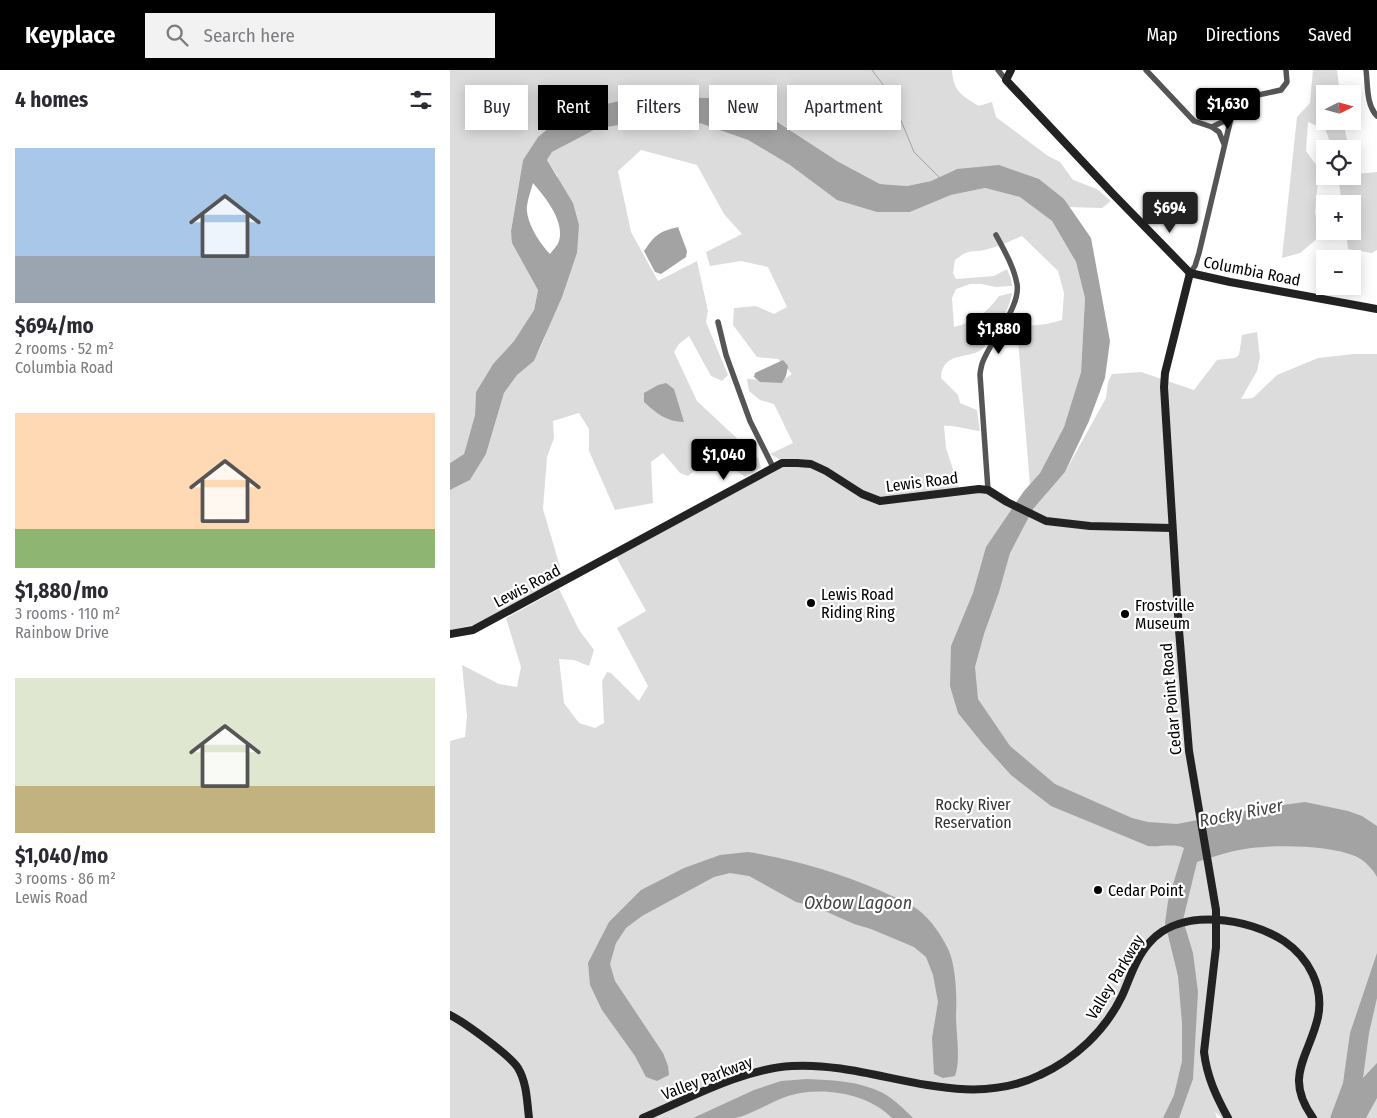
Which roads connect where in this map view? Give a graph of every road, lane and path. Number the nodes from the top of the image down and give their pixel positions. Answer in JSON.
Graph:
{"nodes":[{"id":1,"x":998,"y":70,"type":"edge"},
{"id":2,"x":1011,"y":70,"type":"edge"},
{"id":3,"x":1146,"y":70,"type":"edge"},
{"id":4,"x":1286,"y":70,"type":"edge"},
{"id":5,"x":1366,"y":70,"type":"edge"},
{"id":6,"x":1006,"y":80,"type":"junction"},
{"id":7,"x":1232,"y":114,"type":"junction"},
{"id":8,"x":1377,"y":116,"type":"edge"},
{"id":9,"x":1212,"y":126,"type":"junction"},
{"id":10,"x":1225,"y":145,"type":"junction"},
{"id":11,"x":996,"y":234,"type":"dead end"},
{"id":12,"x":1190,"y":273,"type":"junction"},
{"id":13,"x":1377,"y":308,"type":"edge"},
{"id":14,"x":718,"y":322,"type":"dead end"},
{"id":15,"x":773,"y":467,"type":"junction"},
{"id":16,"x":988,"y":490,"type":"junction"},
{"id":17,"x":1172,"y":528,"type":"junction"},
{"id":18,"x":450,"y":634,"type":"edge"},
{"id":19,"x":1216,"y":920,"type":"junction"},
{"id":20,"x":450,"y":1015,"type":"edge"},
{"id":21,"x":529,"y":1118,"type":"edge"},
{"id":22,"x":644,"y":1118,"type":"edge"},
{"id":23,"x":1228,"y":1118,"type":"edge"},
{"id":24,"x":1313,"y":1118,"type":"edge"}],
"edges":[{"from":1,"to":6,"type":"street","name":"Columbia Road"},
{"from":2,"to":6,"type":"street"},
{"from":3,"to":9,"type":"street"},
{"from":4,"to":7,"type":"street"},
{"from":5,"to":8,"type":"street"},
{"from":6,"to":12,"type":"street","name":"Columbia Road"},
{"from":7,"to":9,"type":"street"},
{"from":7,"to":10,"type":"street"},
{"from":9,"to":10,"type":"street"},
{"from":10,"to":12,"type":"street"},
{"from":11,"to":16,"type":"street"},
{"from":12,"to":13,"type":"street","name":"Columbia Road"},
{"from":12,"to":17,"type":"street","name":"Cedar Point Road"},
{"from":14,"to":15,"type":"street"},
{"from":15,"to":16,"type":"street","name":"Lewis Road"},
{"from":15,"to":18,"type":"street","name":"Lewis Road"},
{"from":16,"to":17,"type":"street"},
{"from":17,"to":19,"type":"street","name":"Cedar Point Road"},
{"from":19,"to":22,"type":"street","name":"Valley Parkway"},
{"from":19,"to":23,"type":"street","name":"Cedar Point Road"},
{"from":19,"to":24,"type":"street","name":"Valley Parkway"},
{"from":20,"to":21,"type":"street"}]}
